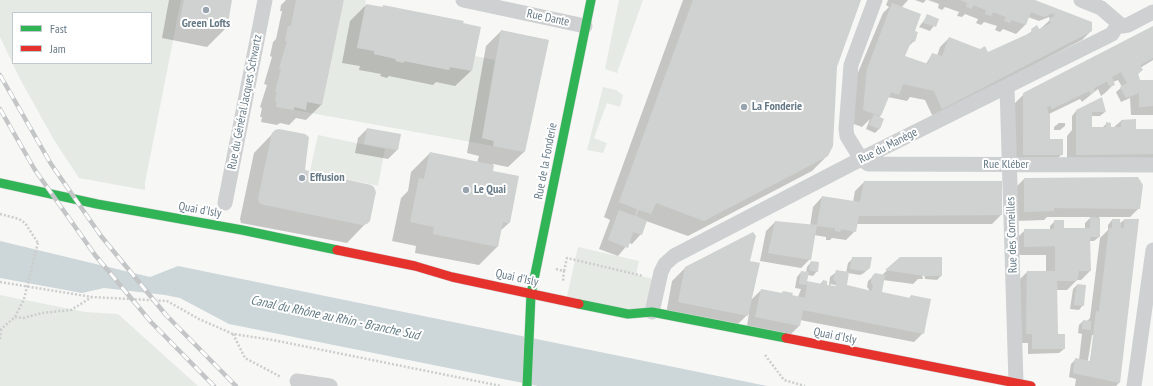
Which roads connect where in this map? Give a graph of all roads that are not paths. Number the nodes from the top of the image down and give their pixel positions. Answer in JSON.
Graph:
{"nodes":[{"id":1,"x":265,"y":0,"type":"edge"},
{"id":2,"x":463,"y":0,"type":"edge"},
{"id":3,"x":591,"y":0,"type":"edge"},
{"id":4,"x":875,"y":0,"type":"edge"},
{"id":5,"x":1081,"y":0,"type":"edge"},
{"id":6,"x":1153,"y":12,"type":"edge"},
{"id":7,"x":1118,"y":24,"type":"junction"},
{"id":8,"x":585,"y":26,"type":"junction"},
{"id":9,"x":1007,"y":87,"type":"junction"},
{"id":10,"x":861,"y":159,"type":"junction"},
{"id":11,"x":1009,"y":165,"type":"junction"},
{"id":12,"x":1153,"y":165,"type":"edge"},
{"id":13,"x":0,"y":183,"type":"edge"},
{"id":14,"x":225,"y":203,"type":"dead end"},
{"id":15,"x":1153,"y":250,"type":"edge"},
{"id":16,"x":531,"y":294,"type":"junction"},
{"id":17,"x":652,"y":312,"type":"junction"},
{"id":18,"x":297,"y":381,"type":"road end"},
{"id":19,"x":1016,"y":383,"type":"junction"},
{"id":20,"x":330,"y":386,"type":"edge"},
{"id":21,"x":527,"y":386,"type":"edge"},
{"id":22,"x":1031,"y":386,"type":"edge"},
{"id":23,"x":1134,"y":386,"type":"edge"}],
"edges":[{"from":1,"to":14,"type":"street","name":"Rue du Général Jacques Schwartz"},
{"from":2,"to":8,"type":"street","name":"Rue Dante"},
{"from":3,"to":8,"type":"street","name":"Rue de la Fonderie"},
{"from":4,"to":10,"type":"street"},
{"from":5,"to":7,"type":"street"},
{"from":6,"to":7,"type":"street"},
{"from":7,"to":9,"type":"street","name":"Rue du Manège"},
{"from":8,"to":16,"type":"street","name":"Rue de la Fonderie"},
{"from":9,"to":10,"type":"street","name":"Rue du Manège"},
{"from":9,"to":11,"type":"street","name":"Rue des Corneilles"},
{"from":10,"to":11,"type":"street","name":"Rue Kléber"},
{"from":10,"to":17,"type":"street","name":"Rue du Manège"},
{"from":11,"to":12,"type":"street","name":"Rue Kléber"},
{"from":11,"to":19,"type":"street","name":"Rue des Corneilles"},
{"from":13,"to":16,"type":"street","name":"Quai d'Isly"},
{"from":15,"to":23,"type":"street"},
{"from":16,"to":17,"type":"street","name":"Quai d'Isly"},
{"from":16,"to":21,"type":"street","name":"Rue de la Fonderie"},
{"from":17,"to":19,"type":"street","name":"Quai d'Isly"},
{"from":18,"to":20,"type":"street"},
{"from":19,"to":22,"type":"street","name":"Quai d'Isly"}]}
